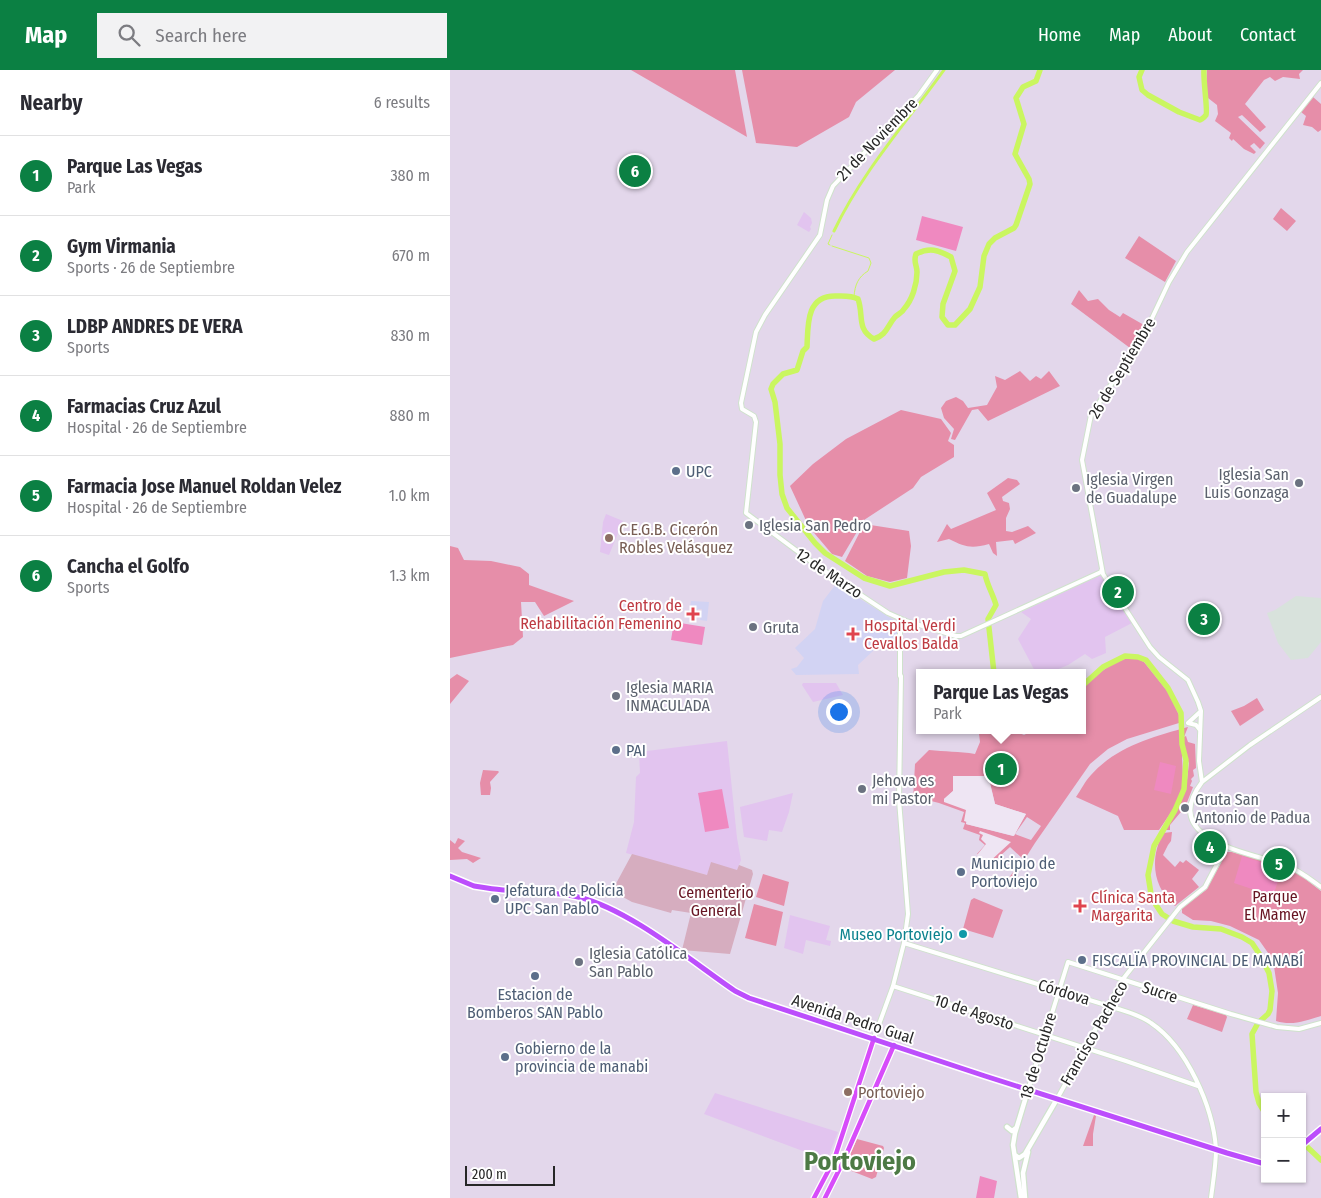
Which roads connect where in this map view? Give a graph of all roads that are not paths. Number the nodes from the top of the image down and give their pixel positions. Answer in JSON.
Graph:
{"nodes":[{"id":1,"x":937,"y":70,"type":"edge"},
{"id":2,"x":1321,"y":83,"type":"edge"},
{"id":3,"x":746,"y":513,"type":"joint"},
{"id":4,"x":1102,"y":572,"type":"junction"},
{"id":5,"x":901,"y":619,"type":"junction"},
{"id":6,"x":1321,"y":697,"type":"edge"},
{"id":7,"x":1200,"y":711,"type":"junction"},
{"id":8,"x":1200,"y":730,"type":"junction"},
{"id":9,"x":1202,"y":782,"type":"junction"},
{"id":10,"x":1226,"y":847,"type":"junction"},
{"id":11,"x":450,"y":876,"type":"edge"},
{"id":12,"x":1321,"y":888,"type":"edge"},
{"id":13,"x":904,"y":943,"type":"junction"},
{"id":14,"x":1068,"y":962,"type":"joint"},
{"id":15,"x":1124,"y":979,"type":"junction"},
{"id":16,"x":893,"y":986,"type":"junction"},
{"id":17,"x":1059,"y":990,"type":"junction"},
{"id":18,"x":1109,"y":1006,"type":"junction"},
{"id":19,"x":1321,"y":1023,"type":"edge"},
{"id":20,"x":1045,"y":1035,"type":"junction"},
{"id":21,"x":874,"y":1038,"type":"junction"},
{"id":22,"x":894,"y":1045,"type":"junction"},
{"id":23,"x":1086,"y":1048,"type":"junction"},
{"id":24,"x":1198,"y":1086,"type":"junction"},
{"id":25,"x":1028,"y":1090,"type":"junction"},
{"id":26,"x":1057,"y":1099,"type":"junction"},
{"id":27,"x":1007,"y":1127,"type":"dead end"},
{"id":28,"x":1016,"y":1128,"type":"junction"},
{"id":29,"x":1320,"y":1130,"type":"edge"},
{"id":30,"x":1306,"y":1142,"type":"edge"},
{"id":31,"x":1030,"y":1146,"type":"junction"},
{"id":32,"x":1216,"y":1149,"type":"junction"},
{"id":33,"x":1013,"y":1151,"type":"junction"},
{"id":34,"x":1261,"y":1163,"type":"edge"},
{"id":35,"x":1021,"y":1186,"type":"junction"},
{"id":36,"x":814,"y":1198,"type":"edge"},
{"id":37,"x":825,"y":1198,"type":"edge"},
{"id":38,"x":1021,"y":1198,"type":"edge"},
{"id":39,"x":1025,"y":1198,"type":"edge"},
{"id":40,"x":1211,"y":1198,"type":"edge"}],
"edges":[{"from":1,"to":3,"type":"street","name":"21 de Noviembre"},
{"from":2,"to":4,"type":"street","name":"26 de Septiembre"},
{"from":3,"to":5,"type":"street","name":"12 de Marzo"},
{"from":4,"to":5,"type":"street","name":"12 de Marzo"},
{"from":4,"to":7,"type":"street","name":"26 de Septiembre"},
{"from":5,"to":13,"type":"street"},
{"from":6,"to":9,"type":"street"},
{"from":7,"to":8,"type":"street","name":"26 de Septiembre"},
{"from":7,"to":8,"type":"street"},
{"from":8,"to":9,"type":"street","name":"26 de Septiembre"},
{"from":9,"to":10,"type":"street"},
{"from":10,"to":12,"type":"street"},
{"from":10,"to":15,"type":"street","name":"Francisco Pacheco"},
{"from":11,"to":21,"type":"highway","name":"Avenida Pedro Gual"},
{"from":13,"to":16,"type":"street"},
{"from":13,"to":17,"type":"street","name":"Córdova"},
{"from":14,"to":15,"type":"street","name":"Sucre"},
{"from":14,"to":17,"type":"street","name":"18 de Octubre"},
{"from":15,"to":18,"type":"street","name":"Francisco Pacheco"},
{"from":15,"to":19,"type":"street","name":"Sucre"},
{"from":16,"to":20,"type":"street","name":"10 de Agosto"},
{"from":16,"to":21,"type":"street"},
{"from":17,"to":18,"type":"street","name":"Córdova"},
{"from":17,"to":20,"type":"street","name":"18 de Octubre"},
{"from":18,"to":23,"type":"street","name":"Francisco Pacheco"},
{"from":18,"to":24,"type":"street","name":"Córdova"},
{"from":20,"to":23,"type":"street","name":"10 de Agosto"},
{"from":20,"to":25,"type":"street","name":"18 de Octubre"},
{"from":21,"to":22,"type":"highway","name":"Avenida Pedro Gual"},
{"from":21,"to":36,"type":"main road"},
{"from":22,"to":25,"type":"highway","name":"Avenida Pedro Gual"},
{"from":22,"to":37,"type":"main road"},
{"from":23,"to":24,"type":"street","name":"10 de Agosto"},
{"from":23,"to":26,"type":"street","name":"Francisco Pacheco"},
{"from":24,"to":32,"type":"street","name":"Córdova"},
{"from":25,"to":26,"type":"highway","name":"Avenida Pedro Gual"},
{"from":25,"to":28,"type":"main road","name":"18 de Octubre"},
{"from":26,"to":31,"type":"main road","name":"Francisco Pacheco"},
{"from":26,"to":32,"type":"highway","name":"Avenida Pedro Gual"},
{"from":27,"to":28,"type":"main road"},
{"from":28,"to":33,"type":"main road","name":"18 de Octubre"},
{"from":29,"to":30,"type":"highway"},
{"from":31,"to":33,"type":"main road"},
{"from":31,"to":35,"type":"main road","name":"Francisco Pacheco"},
{"from":32,"to":34,"type":"highway","name":"Avenida Pedro Gual"},
{"from":32,"to":40,"type":"street","name":"Córdova"},
{"from":33,"to":35,"type":"main road","name":"18 de Octubre"},
{"from":35,"to":38,"type":"main road"},
{"from":35,"to":39,"type":"main road"}]}
